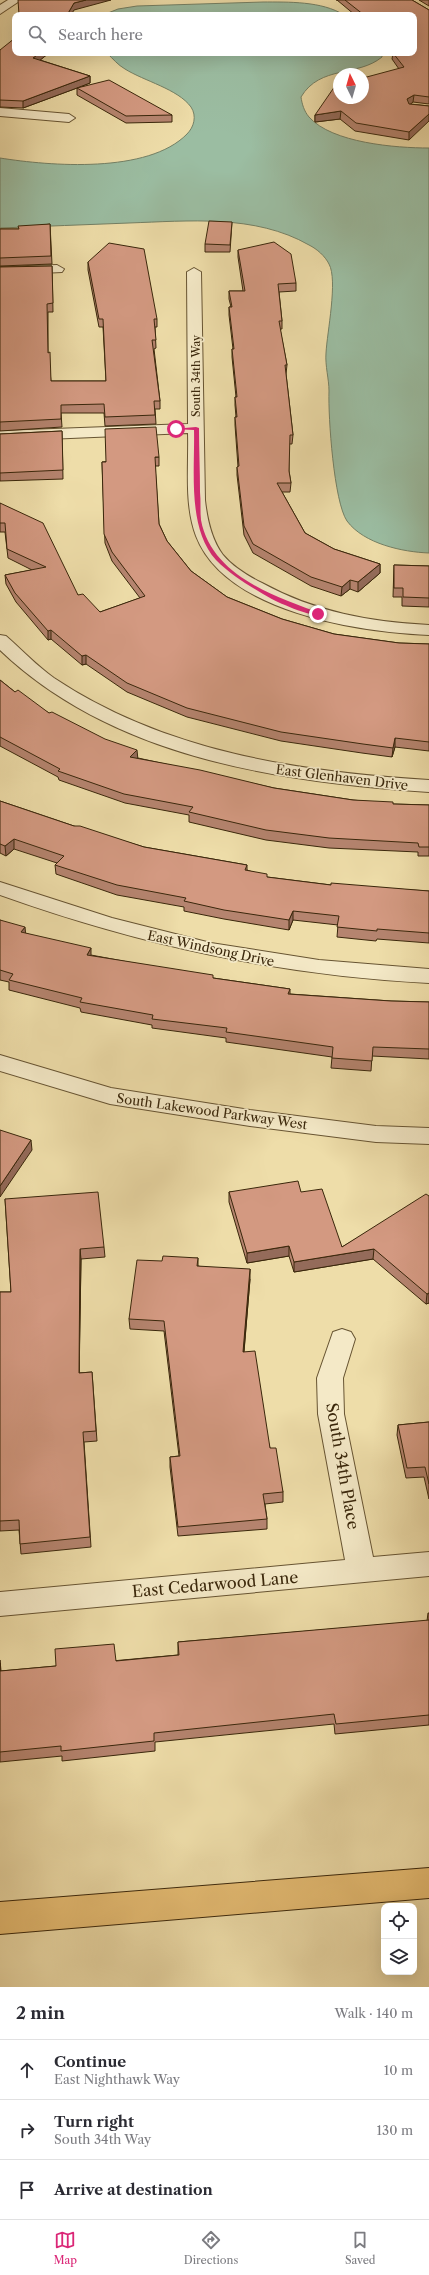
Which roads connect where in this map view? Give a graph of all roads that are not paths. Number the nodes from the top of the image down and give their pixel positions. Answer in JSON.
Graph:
{"nodes":[{"id":1,"x":16,"y":0,"type":"edge"},
{"id":2,"x":0,"y":11,"type":"edge"},
{"id":3,"x":0,"y":112,"type":"edge"},
{"id":4,"x":69,"y":118,"type":"dead end"},
{"id":5,"x":58,"y":269,"type":"dead end"},
{"id":6,"x":0,"y":271,"type":"edge"},
{"id":7,"x":194,"y":272,"type":"dead end"},
{"id":8,"x":196,"y":428,"type":"junction"},
{"id":9,"x":0,"y":436,"type":"edge"},
{"id":10,"x":429,"y":630,"type":"edge"},
{"id":11,"x":0,"y":640,"type":"edge"},
{"id":12,"x":429,"y":786,"type":"edge"},
{"id":13,"x":0,"y":888,"type":"edge"},
{"id":14,"x":429,"y":976,"type":"edge"},
{"id":15,"x":0,"y":1064,"type":"edge"},
{"id":16,"x":429,"y":1136,"type":"edge"},
{"id":17,"x":342,"y":1339,"type":"dead end"},
{"id":18,"x":429,"y":1564,"type":"edge"},
{"id":19,"x":361,"y":1570,"type":"junction"},
{"id":20,"x":0,"y":1604,"type":"edge"},
{"id":21,"x":429,"y":1883,"type":"edge"},
{"id":22,"x":0,"y":1918,"type":"edge"}],
"edges":[{"from":1,"to":2,"type":"street"},
{"from":3,"to":4,"type":"street"},
{"from":5,"to":6,"type":"street"},
{"from":7,"to":8,"type":"street","name":"South 34th Way"},
{"from":8,"to":9,"type":"street"},
{"from":8,"to":10,"type":"street","name":"South 34th Way"},
{"from":11,"to":12,"type":"street","name":"East Glenhaven Drive"},
{"from":13,"to":14,"type":"street","name":"East Windsong Drive"},
{"from":15,"to":16,"type":"street","name":"South Lakewood Parkway West"},
{"from":17,"to":19,"type":"street","name":"South 34th Place"},
{"from":18,"to":19,"type":"street","name":"East Cedarwood Lane"},
{"from":19,"to":20,"type":"street","name":"East Cedarwood Lane"},
{"from":21,"to":22,"type":"highway"}]}
